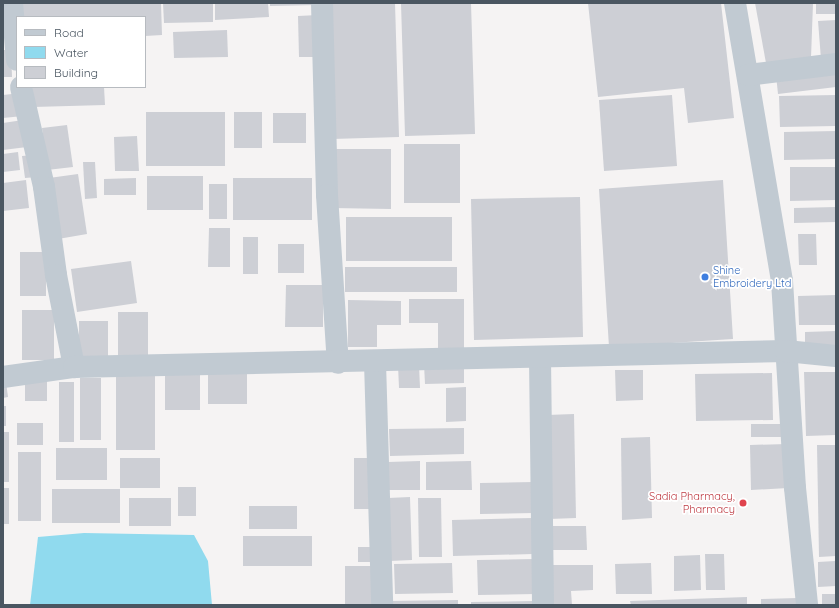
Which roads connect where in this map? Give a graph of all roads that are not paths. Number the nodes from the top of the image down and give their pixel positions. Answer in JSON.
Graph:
{"nodes":[{"id":1,"x":12,"y":3,"type":"edge"},
{"id":2,"x":322,"y":3,"type":"edge"},
{"id":3,"x":735,"y":3,"type":"edge"},
{"id":4,"x":16,"y":49,"type":"edge"},
{"id":5,"x":836,"y":64,"type":"edge"},
{"id":6,"x":748,"y":75,"type":"junction"},
{"id":7,"x":21,"y":88,"type":"edge"},
{"id":8,"x":786,"y":350,"type":"junction"},
{"id":9,"x":836,"y":356,"type":"edge"},
{"id":10,"x":540,"y":358,"type":"junction"},
{"id":11,"x":375,"y":362,"type":"junction"},
{"id":12,"x":338,"y":363,"type":"junction"},
{"id":13,"x":74,"y":367,"type":"junction"},
{"id":14,"x":3,"y":377,"type":"edge"},
{"id":15,"x":382,"y":605,"type":"edge"},
{"id":16,"x":543,"y":605,"type":"edge"},
{"id":17,"x":807,"y":605,"type":"edge"}],
"edges":[{"from":1,"to":4,"type":"street"},
{"from":2,"to":12,"type":"street"},
{"from":3,"to":6,"type":"street"},
{"from":5,"to":6,"type":"street"},
{"from":6,"to":8,"type":"street"},
{"from":7,"to":13,"type":"street"},
{"from":8,"to":9,"type":"street"},
{"from":8,"to":10,"type":"street"},
{"from":8,"to":17,"type":"street"},
{"from":10,"to":11,"type":"street"},
{"from":10,"to":16,"type":"street"},
{"from":11,"to":12,"type":"street"},
{"from":11,"to":15,"type":"street"},
{"from":12,"to":13,"type":"street"},
{"from":13,"to":14,"type":"street"}]}
